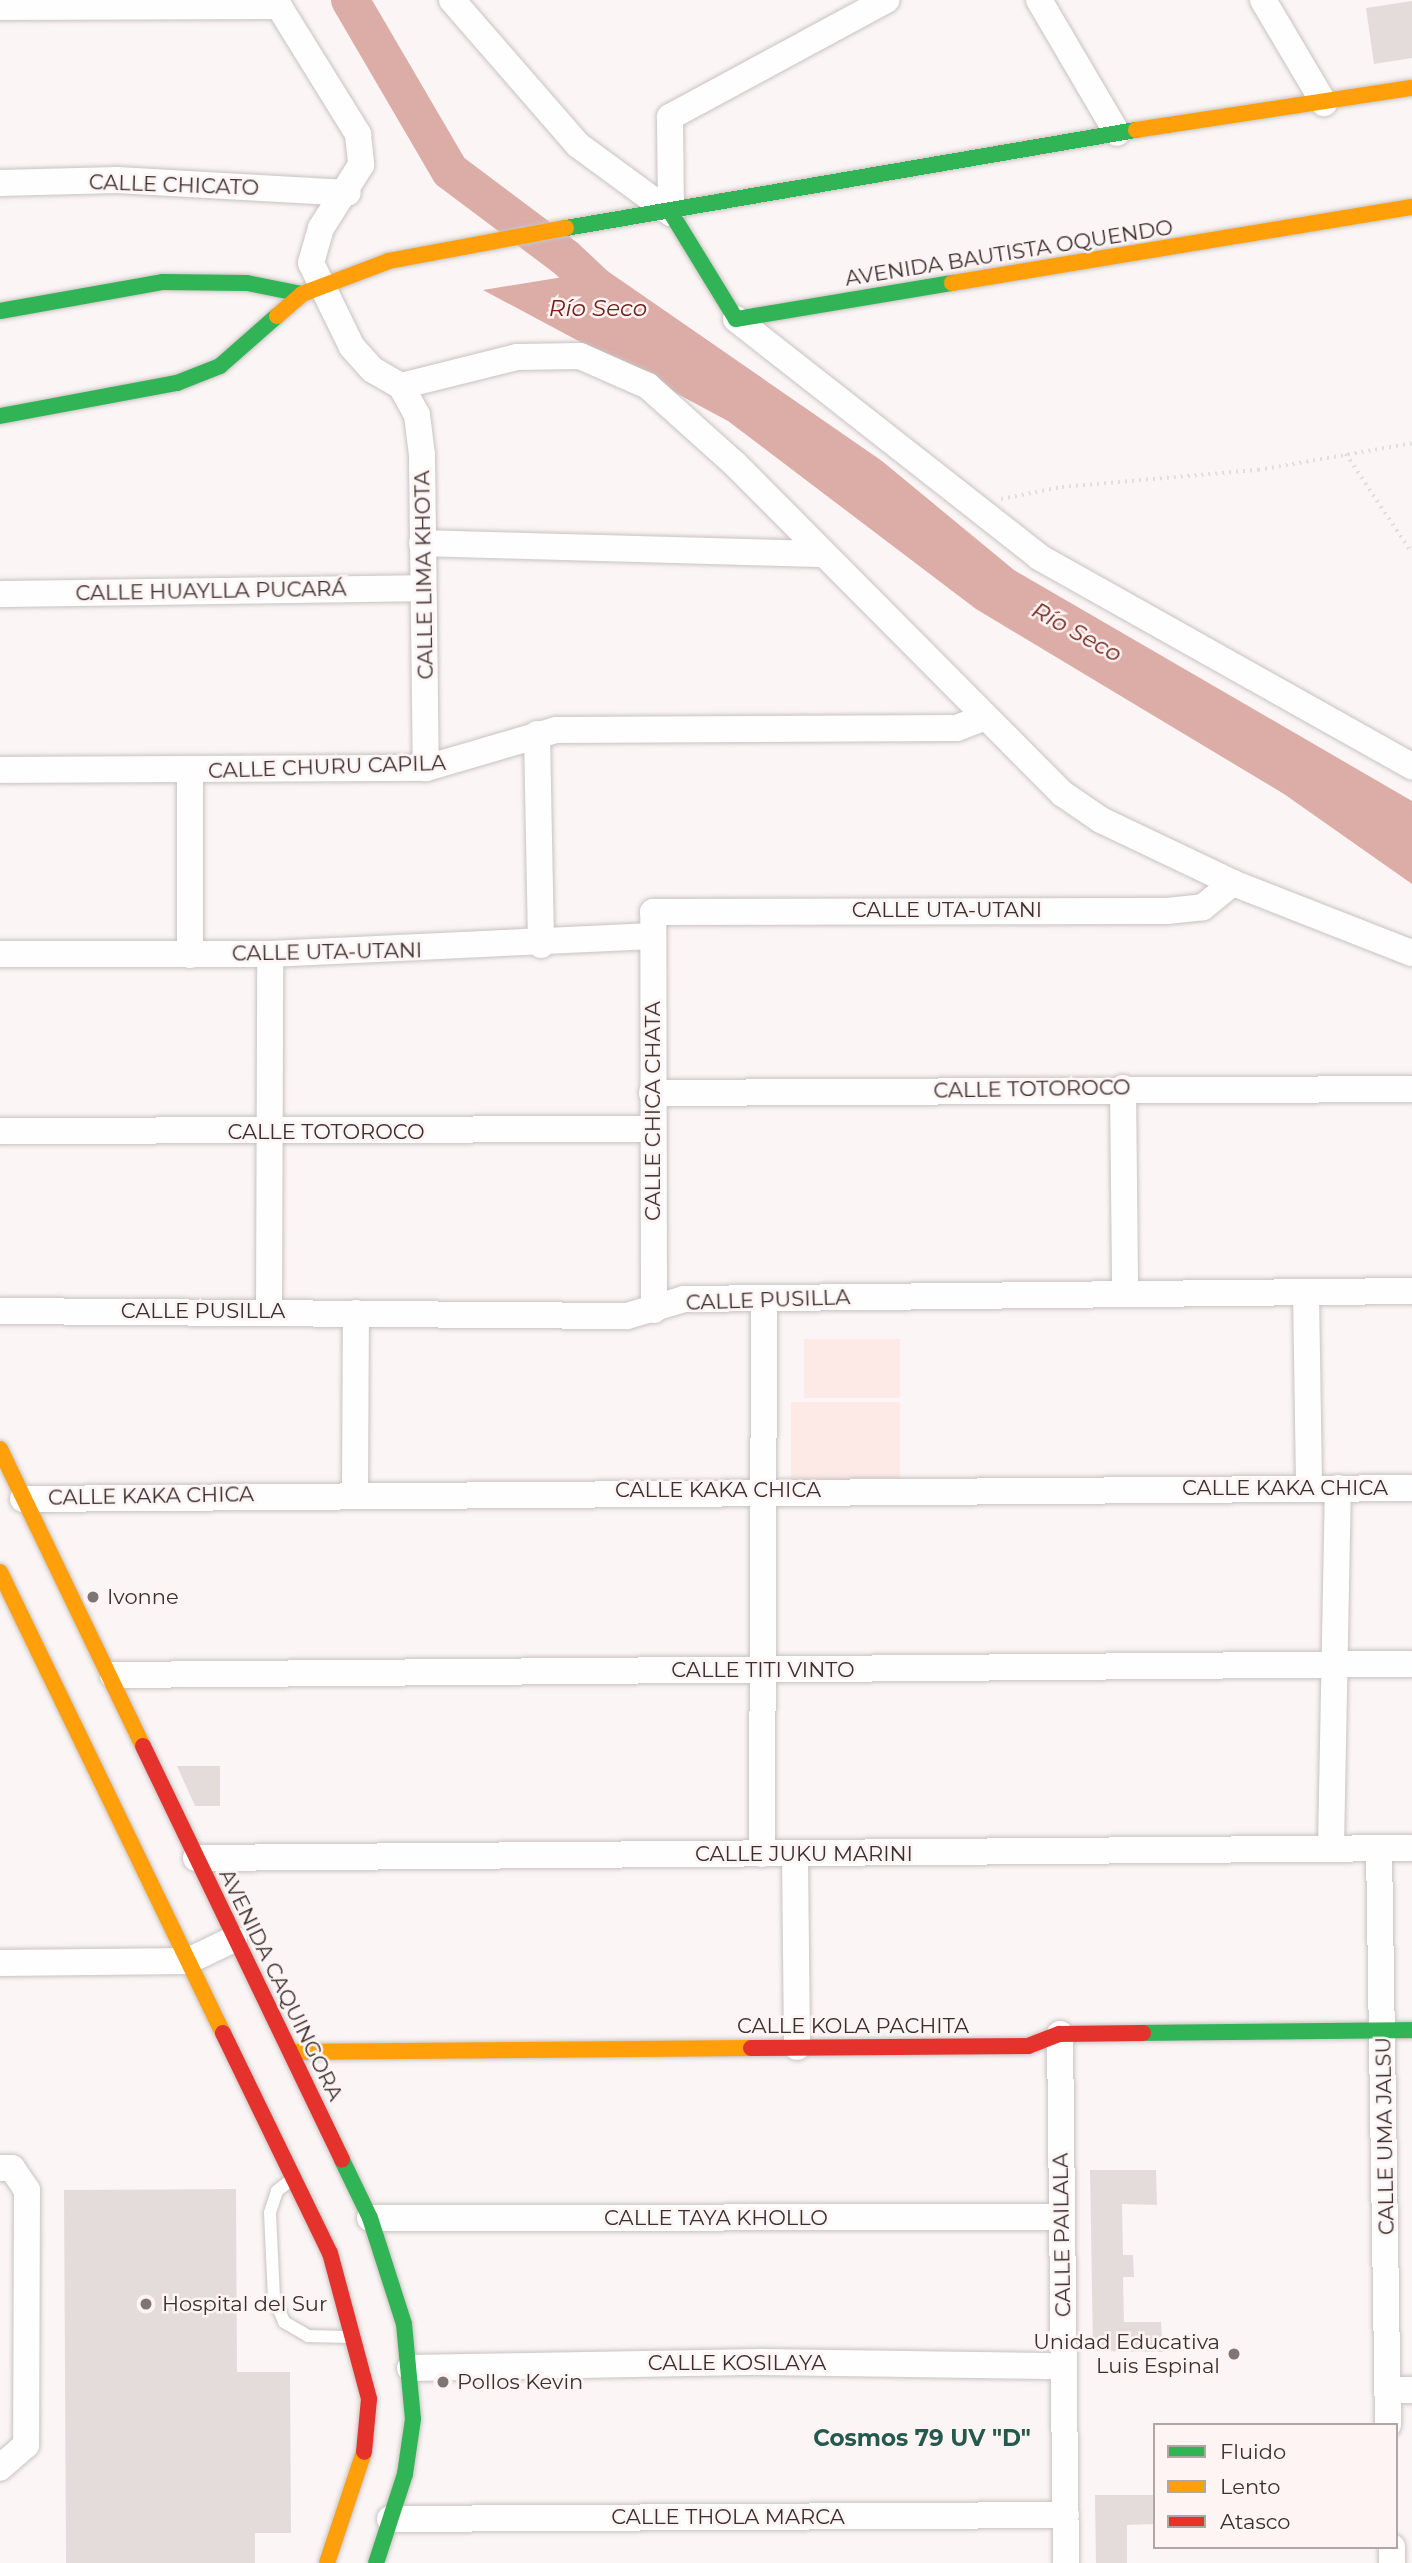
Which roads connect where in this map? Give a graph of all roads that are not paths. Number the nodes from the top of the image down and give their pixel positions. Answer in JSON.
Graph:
{"nodes":[{"id":1,"x":886,"y":0,"type":"edge"},
{"id":2,"x":1039,"y":0,"type":"edge"},
{"id":3,"x":1263,"y":0,"type":"edge"},
{"id":4,"x":456,"y":1,"type":"edge"},
{"id":5,"x":277,"y":3,"type":"edge"},
{"id":6,"x":0,"y":7,"type":"edge"},
{"id":7,"x":1412,"y":88,"type":"edge"},
{"id":8,"x":1324,"y":103,"type":"junction"},
{"id":9,"x":1117,"y":133,"type":"junction"},
{"id":10,"x":0,"y":183,"type":"edge"},
{"id":11,"x":348,"y":193,"type":"junction"},
{"id":12,"x":1412,"y":207,"type":"edge"},
{"id":13,"x":671,"y":213,"type":"junction"},
{"id":14,"x":310,"y":289,"type":"junction"},
{"id":15,"x":0,"y":311,"type":"edge"},
{"id":16,"x":736,"y":319,"type":"junction"},
{"id":17,"x":401,"y":386,"type":"junction"},
{"id":18,"x":0,"y":416,"type":"edge"},
{"id":19,"x":422,"y":543,"type":"junction"},
{"id":20,"x":824,"y":554,"type":"junction"},
{"id":21,"x":423,"y":588,"type":"junction"},
{"id":22,"x":0,"y":594,"type":"edge"},
{"id":23,"x":983,"y":718,"type":"junction"},
{"id":24,"x":537,"y":734,"type":"junction"},
{"id":25,"x":1412,"y":766,"type":"edge"},
{"id":26,"x":426,"y":768,"type":"junction"},
{"id":27,"x":0,"y":770,"type":"edge"},
{"id":28,"x":190,"y":771,"type":"junction"},
{"id":29,"x":1233,"y":883,"type":"junction"},
{"id":30,"x":653,"y":924,"type":"junction"},
{"id":31,"x":541,"y":945,"type":"junction"},
{"id":32,"x":1412,"y":953,"type":"edge"},
{"id":33,"x":0,"y":954,"type":"edge"},
{"id":34,"x":270,"y":954,"type":"junction"},
{"id":35,"x":190,"y":955,"type":"junction"},
{"id":36,"x":1123,"y":1088,"type":"junction"},
{"id":37,"x":1412,"y":1089,"type":"edge"},
{"id":38,"x":652,"y":1093,"type":"junction"},
{"id":39,"x":652,"y":1129,"type":"junction"},
{"id":40,"x":0,"y":1131,"type":"edge"},
{"id":41,"x":271,"y":1133,"type":"junction"},
{"id":42,"x":1412,"y":1291,"type":"edge"},
{"id":43,"x":1306,"y":1292,"type":"junction"},
{"id":44,"x":1125,"y":1293,"type":"junction"},
{"id":45,"x":764,"y":1298,"type":"junction"},
{"id":46,"x":654,"y":1310,"type":"junction"},
{"id":47,"x":0,"y":1311,"type":"edge"},
{"id":48,"x":269,"y":1311,"type":"junction"},
{"id":49,"x":356,"y":1313,"type":"junction"},
{"id":50,"x":0,"y":1449,"type":"edge"},
{"id":51,"x":1309,"y":1487,"type":"junction"},
{"id":52,"x":1338,"y":1488,"type":"junction"},
{"id":53,"x":1412,"y":1488,"type":"edge"},
{"id":54,"x":761,"y":1490,"type":"junction"},
{"id":55,"x":355,"y":1492,"type":"junction"},
{"id":56,"x":23,"y":1499,"type":"junction"},
{"id":57,"x":0,"y":1572,"type":"edge"},
{"id":58,"x":1335,"y":1664,"type":"junction"},
{"id":59,"x":1412,"y":1664,"type":"edge"},
{"id":60,"x":764,"y":1671,"type":"junction"},
{"id":61,"x":113,"y":1675,"type":"junction"},
{"id":62,"x":1331,"y":1847,"type":"junction"},
{"id":63,"x":1379,"y":1848,"type":"junction"},
{"id":64,"x":1412,"y":1848,"type":"edge"},
{"id":65,"x":762,"y":1854,"type":"junction"},
{"id":66,"x":795,"y":1855,"type":"junction"},
{"id":67,"x":196,"y":1858,"type":"junction"},
{"id":68,"x":234,"y":1939,"type":"junction"},
{"id":69,"x":188,"y":1961,"type":"junction"},
{"id":70,"x":0,"y":1963,"type":"edge"},
{"id":71,"x":1383,"y":2030,"type":"junction"},
{"id":72,"x":1412,"y":2030,"type":"edge"},
{"id":73,"x":1060,"y":2034,"type":"junction"},
{"id":74,"x":797,"y":2047,"type":"junction"},
{"id":75,"x":291,"y":2052,"type":"junction"},
{"id":76,"x":6,"y":2168,"type":"edge"},
{"id":77,"x":294,"y":2178,"type":"junction"},
{"id":78,"x":1400,"y":2208,"type":"edge"},
{"id":79,"x":1062,"y":2217,"type":"junction"},
{"id":80,"x":370,"y":2218,"type":"junction"},
{"id":81,"x":357,"y":2337,"type":"junction"},
{"id":82,"x":1064,"y":2366,"type":"junction"},
{"id":83,"x":410,"y":2368,"type":"junction"},
{"id":84,"x":1400,"y":2390,"type":"edge"},
{"id":85,"x":1389,"y":2423,"type":"edge"},
{"id":86,"x":2,"y":2468,"type":"edge"},
{"id":87,"x":1066,"y":2515,"type":"junction"},
{"id":88,"x":390,"y":2519,"type":"junction"},
{"id":89,"x":327,"y":2563,"type":"edge"},
{"id":90,"x":376,"y":2563,"type":"edge"},
{"id":91,"x":1066,"y":2563,"type":"edge"}],
"edges":[{"from":1,"to":13,"type":"street"},
{"from":2,"to":9,"type":"street"},
{"from":3,"to":8,"type":"street"},
{"from":4,"to":13,"type":"street"},
{"from":5,"to":6,"type":"street"},
{"from":5,"to":11,"type":"street"},
{"from":7,"to":8,"type":"street"},
{"from":8,"to":9,"type":"street"},
{"from":9,"to":13,"type":"street"},
{"from":10,"to":11,"type":"street","name":"CALLE CHICATO"},
{"from":11,"to":14,"type":"street"},
{"from":12,"to":16,"type":"street","name":"AVENIDA BAUTISTA OQUENDO"},
{"from":13,"to":14,"type":"street"},
{"from":13,"to":16,"type":"street"},
{"from":14,"to":15,"type":"street"},
{"from":14,"to":17,"type":"street"},
{"from":14,"to":18,"type":"street"},
{"from":16,"to":25,"type":"street"},
{"from":17,"to":19,"type":"street","name":"CALLE LIMA KHOTA"},
{"from":17,"to":20,"type":"street"},
{"from":19,"to":20,"type":"street"},
{"from":19,"to":21,"type":"street","name":"CALLE LIMA KHOTA"},
{"from":20,"to":23,"type":"street"},
{"from":21,"to":22,"type":"street","name":"CALLE HUAYLLA PUCARÁ"},
{"from":21,"to":26,"type":"street","name":"CALLE LIMA KHOTA"},
{"from":23,"to":24,"type":"street","name":"CALLE CHURU CAPILA"},
{"from":23,"to":29,"type":"street"},
{"from":24,"to":26,"type":"street","name":"CALLE CHURU CAPILA"},
{"from":24,"to":31,"type":"street"},
{"from":26,"to":28,"type":"street","name":"CALLE CHURU CAPILA"},
{"from":27,"to":28,"type":"street","name":"CALLE CHURU CAPILA"},
{"from":28,"to":35,"type":"street"},
{"from":29,"to":30,"type":"street","name":"CALLE UTA-UTANI"},
{"from":29,"to":32,"type":"street"},
{"from":30,"to":31,"type":"street","name":"CALLE UTA-UTANI"},
{"from":30,"to":38,"type":"street","name":"CALLE CHICA CHATA"},
{"from":31,"to":34,"type":"street","name":"CALLE UTA-UTANI"},
{"from":33,"to":35,"type":"street","name":"CALLE UTA-UTANI"},
{"from":34,"to":35,"type":"street","name":"CALLE UTA-UTANI"},
{"from":34,"to":41,"type":"street"},
{"from":36,"to":37,"type":"street","name":"CALLE TOTOROCO"},
{"from":36,"to":38,"type":"street","name":"CALLE TOTOROCO"},
{"from":36,"to":44,"type":"street"},
{"from":38,"to":39,"type":"street","name":"CALLE CHICA CHATA"},
{"from":39,"to":41,"type":"street","name":"CALLE TOTOROCO"},
{"from":39,"to":46,"type":"street","name":"CALLE CHICA CHATA"},
{"from":40,"to":41,"type":"street","name":"CALLE TOTOROCO"},
{"from":41,"to":48,"type":"street"},
{"from":42,"to":43,"type":"street","name":"CALLE PUSILLA"},
{"from":43,"to":44,"type":"street","name":"CALLE PUSILLA"},
{"from":43,"to":51,"type":"street"},
{"from":44,"to":45,"type":"street","name":"CALLE PUSILLA"},
{"from":45,"to":46,"type":"street","name":"CALLE PUSILLA"},
{"from":45,"to":54,"type":"street"},
{"from":46,"to":49,"type":"street","name":"CALLE PUSILLA"},
{"from":47,"to":48,"type":"street","name":"CALLE PUSILLA"},
{"from":48,"to":49,"type":"street","name":"CALLE PUSILLA"},
{"from":49,"to":55,"type":"street"},
{"from":50,"to":56,"type":"street","name":"AVENIDA CAQUINGORA"},
{"from":51,"to":52,"type":"street","name":"CALLE KAKA CHICA"},
{"from":51,"to":54,"type":"street","name":"CALLE KAKA CHICA"},
{"from":52,"to":53,"type":"street","name":"CALLE KAKA CHICA"},
{"from":52,"to":58,"type":"street"},
{"from":54,"to":55,"type":"street","name":"CALLE KAKA CHICA"},
{"from":54,"to":60,"type":"street"},
{"from":55,"to":56,"type":"street","name":"CALLE KAKA CHICA"},
{"from":56,"to":61,"type":"street","name":"AVENIDA CAQUINGORA"},
{"from":57,"to":69,"type":"street"},
{"from":58,"to":59,"type":"street","name":"CALLE TITI VINTO"},
{"from":58,"to":60,"type":"street","name":"CALLE TITI VINTO"},
{"from":58,"to":62,"type":"street"},
{"from":60,"to":61,"type":"street","name":"CALLE TITI VINTO"},
{"from":60,"to":65,"type":"street"},
{"from":61,"to":67,"type":"street","name":"AVENIDA CAQUINGORA"},
{"from":62,"to":63,"type":"street","name":"CALLE JUKU MARINI"},
{"from":62,"to":66,"type":"street","name":"CALLE JUKU MARINI"},
{"from":63,"to":64,"type":"street","name":"CALLE JUKU MARINI"},
{"from":63,"to":71,"type":"street","name":"CALLE UMA JALSU"},
{"from":65,"to":66,"type":"street","name":"CALLE JUKU MARINI"},
{"from":65,"to":67,"type":"street","name":"CALLE JUKU MARINI"},
{"from":66,"to":74,"type":"street"},
{"from":67,"to":68,"type":"street","name":"AVENIDA CAQUINGORA"},
{"from":68,"to":69,"type":"street"},
{"from":68,"to":75,"type":"street","name":"AVENIDA CAQUINGORA"},
{"from":69,"to":70,"type":"street"},
{"from":69,"to":77,"type":"street"},
{"from":71,"to":72,"type":"street","name":"CALLE KOLA PACHITA"},
{"from":71,"to":73,"type":"street","name":"CALLE KOLA PACHITA"},
{"from":71,"to":78,"type":"street","name":"CALLE UMA JALSU"},
{"from":73,"to":74,"type":"street","name":"CALLE KOLA PACHITA"},
{"from":73,"to":79,"type":"street","name":"CALLE PAILALA"},
{"from":74,"to":75,"type":"street","name":"CALLE KOLA PACHITA"},
{"from":75,"to":80,"type":"street","name":"AVENIDA CAQUINGORA"},
{"from":76,"to":86,"type":"street"},
{"from":77,"to":81,"type":"street"},
{"from":77,"to":81,"type":"lane"},
{"from":78,"to":84,"type":"street","name":"CALLE UMA JALSU"},
{"from":79,"to":80,"type":"street","name":"CALLE TAYA KHOLLO"},
{"from":79,"to":82,"type":"street","name":"CALLE PAILALA"},
{"from":80,"to":83,"type":"street","name":"AVENIDA CAQUINGORA"},
{"from":81,"to":89,"type":"street"},
{"from":82,"to":83,"type":"street","name":"CALLE KOSILAYA"},
{"from":82,"to":87,"type":"street","name":"CALLE PAILALA"},
{"from":83,"to":88,"type":"street","name":"AVENIDA CAQUINGORA"},
{"from":84,"to":85,"type":"street","name":"CALLE UMA JALSU"},
{"from":87,"to":88,"type":"street","name":"CALLE THOLA MARCA"},
{"from":87,"to":91,"type":"street","name":"CALLE PAILALA"},
{"from":88,"to":90,"type":"street","name":"AVENIDA CAQUINGORA"}]}
